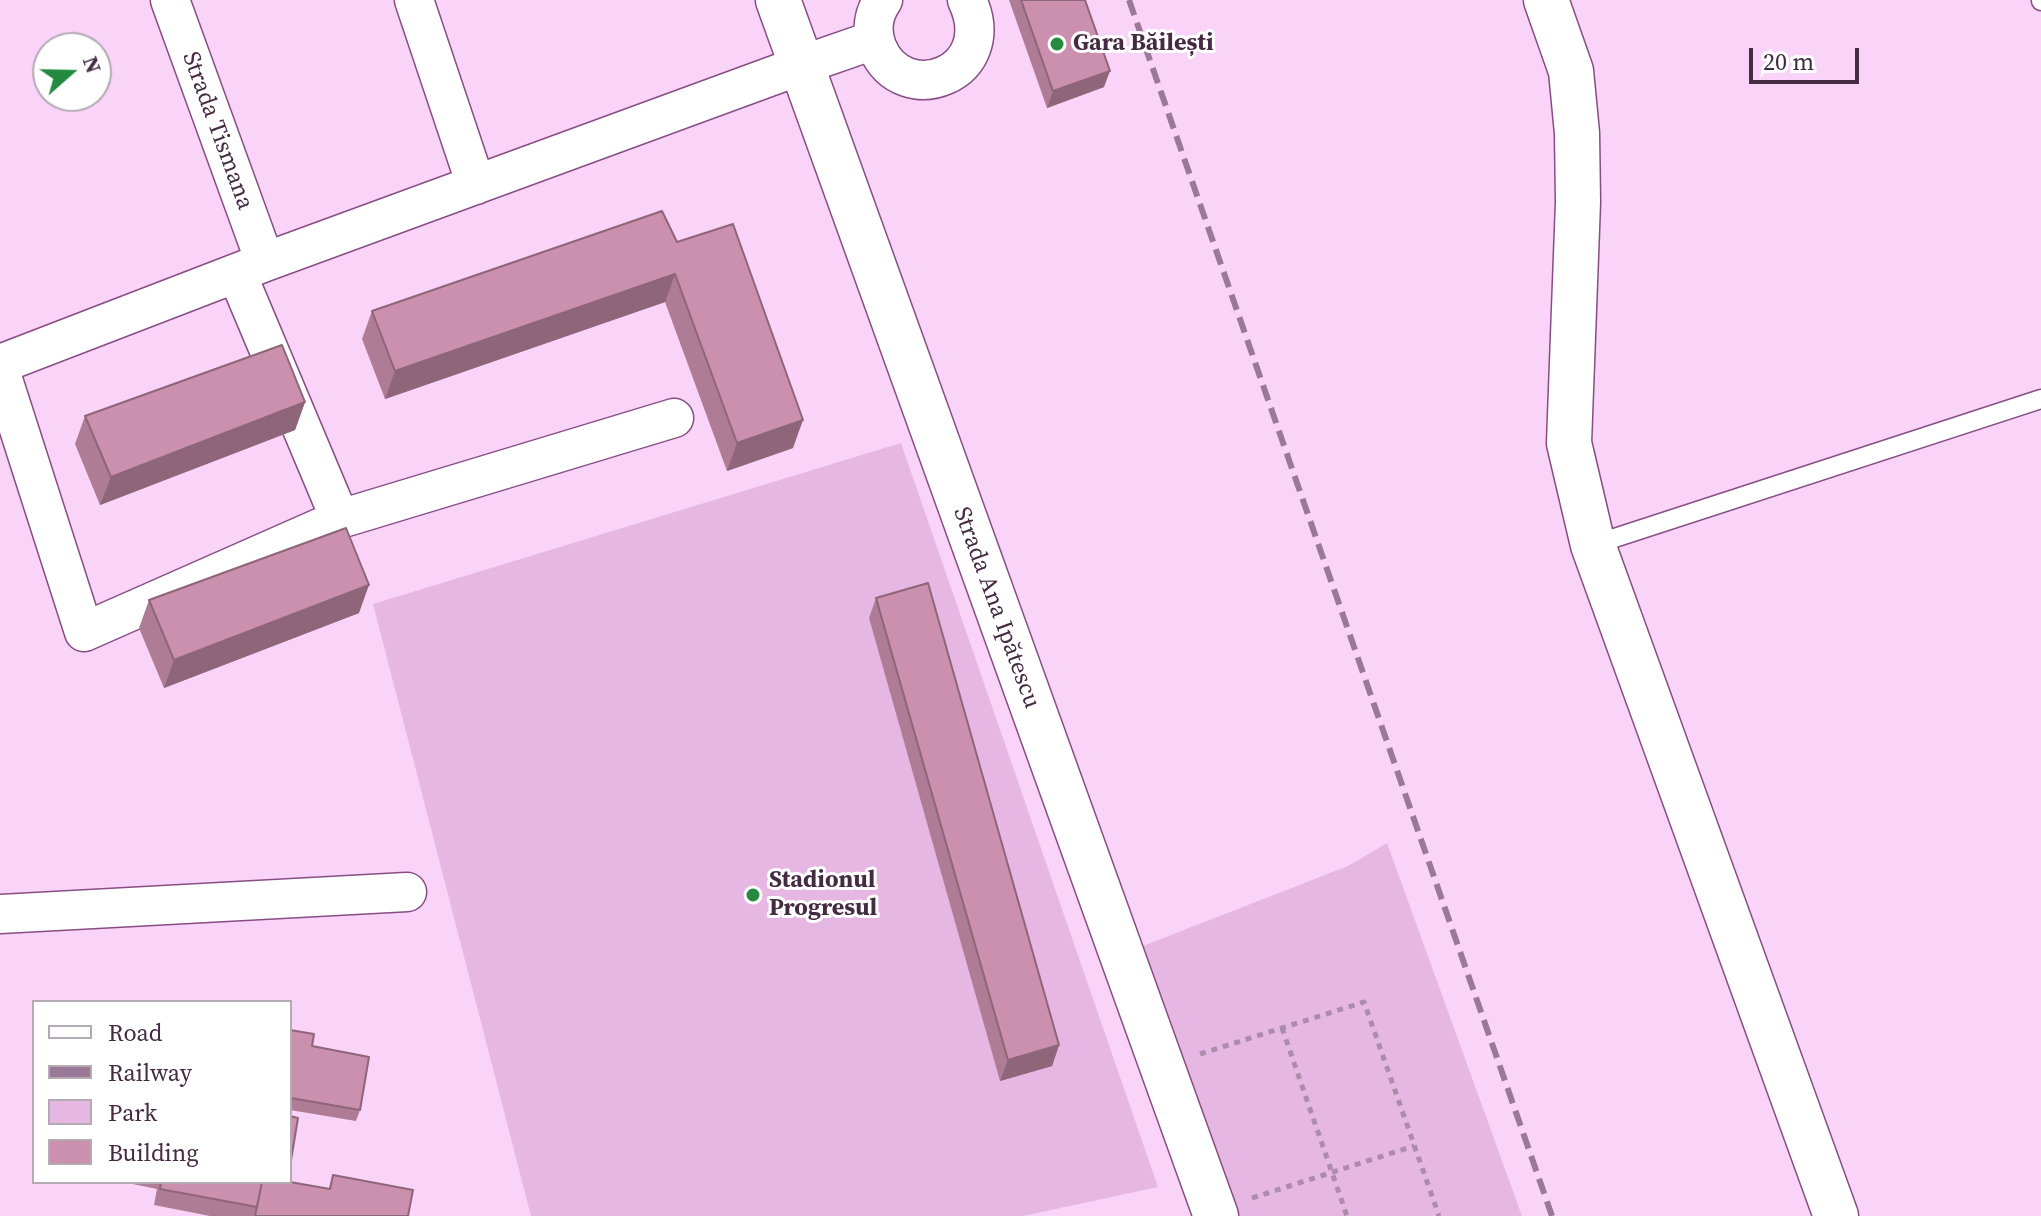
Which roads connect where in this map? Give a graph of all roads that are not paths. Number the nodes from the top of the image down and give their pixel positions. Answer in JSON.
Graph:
{"nodes":[{"id":1,"x":170,"y":0,"type":"edge"},
{"id":2,"x":414,"y":0,"type":"edge"},
{"id":3,"x":778,"y":0,"type":"edge"},
{"id":4,"x":883,"y":0,"type":"edge"},
{"id":5,"x":967,"y":0,"type":"edge"},
{"id":6,"x":1546,"y":0,"type":"edge"},
{"id":7,"x":874,"y":40,"type":"junction"},
{"id":8,"x":802,"y":65,"type":"junction"},
{"id":9,"x":476,"y":185,"type":"junction"},
{"id":10,"x":251,"y":268,"type":"junction"},
{"id":11,"x":0,"y":364,"type":"edge"},
{"id":12,"x":0,"y":370,"type":"edge"},
{"id":13,"x":2041,"y":399,"type":"edge"},
{"id":14,"x":674,"y":418,"type":"dead end"},
{"id":15,"x":340,"y":519,"type":"junction"},
{"id":16,"x":1593,"y":545,"type":"junction"},
{"id":17,"x":407,"y":892,"type":"dead end"},
{"id":18,"x":0,"y":914,"type":"edge"},
{"id":19,"x":1215,"y":1213,"type":"edge"},
{"id":20,"x":1836,"y":1216,"type":"edge"}],
"edges":[{"from":1,"to":10,"type":"street","name":"Strada Tismana"},
{"from":2,"to":9,"type":"street"},
{"from":3,"to":8,"type":"street","name":"Strada Ana Ipătescu"},
{"from":4,"to":7,"type":"street"},
{"from":5,"to":7,"type":"street"},
{"from":6,"to":16,"type":"street"},
{"from":7,"to":8,"type":"street"},
{"from":8,"to":9,"type":"street"},
{"from":8,"to":19,"type":"street","name":"Strada Ana Ipătescu"},
{"from":9,"to":10,"type":"street"},
{"from":10,"to":11,"type":"street"},
{"from":10,"to":15,"type":"street","name":"Strada Tismana"},
{"from":12,"to":15,"type":"street"},
{"from":13,"to":16,"type":"lane"},
{"from":14,"to":15,"type":"street"},
{"from":16,"to":20,"type":"street"},
{"from":17,"to":18,"type":"street"}]}
